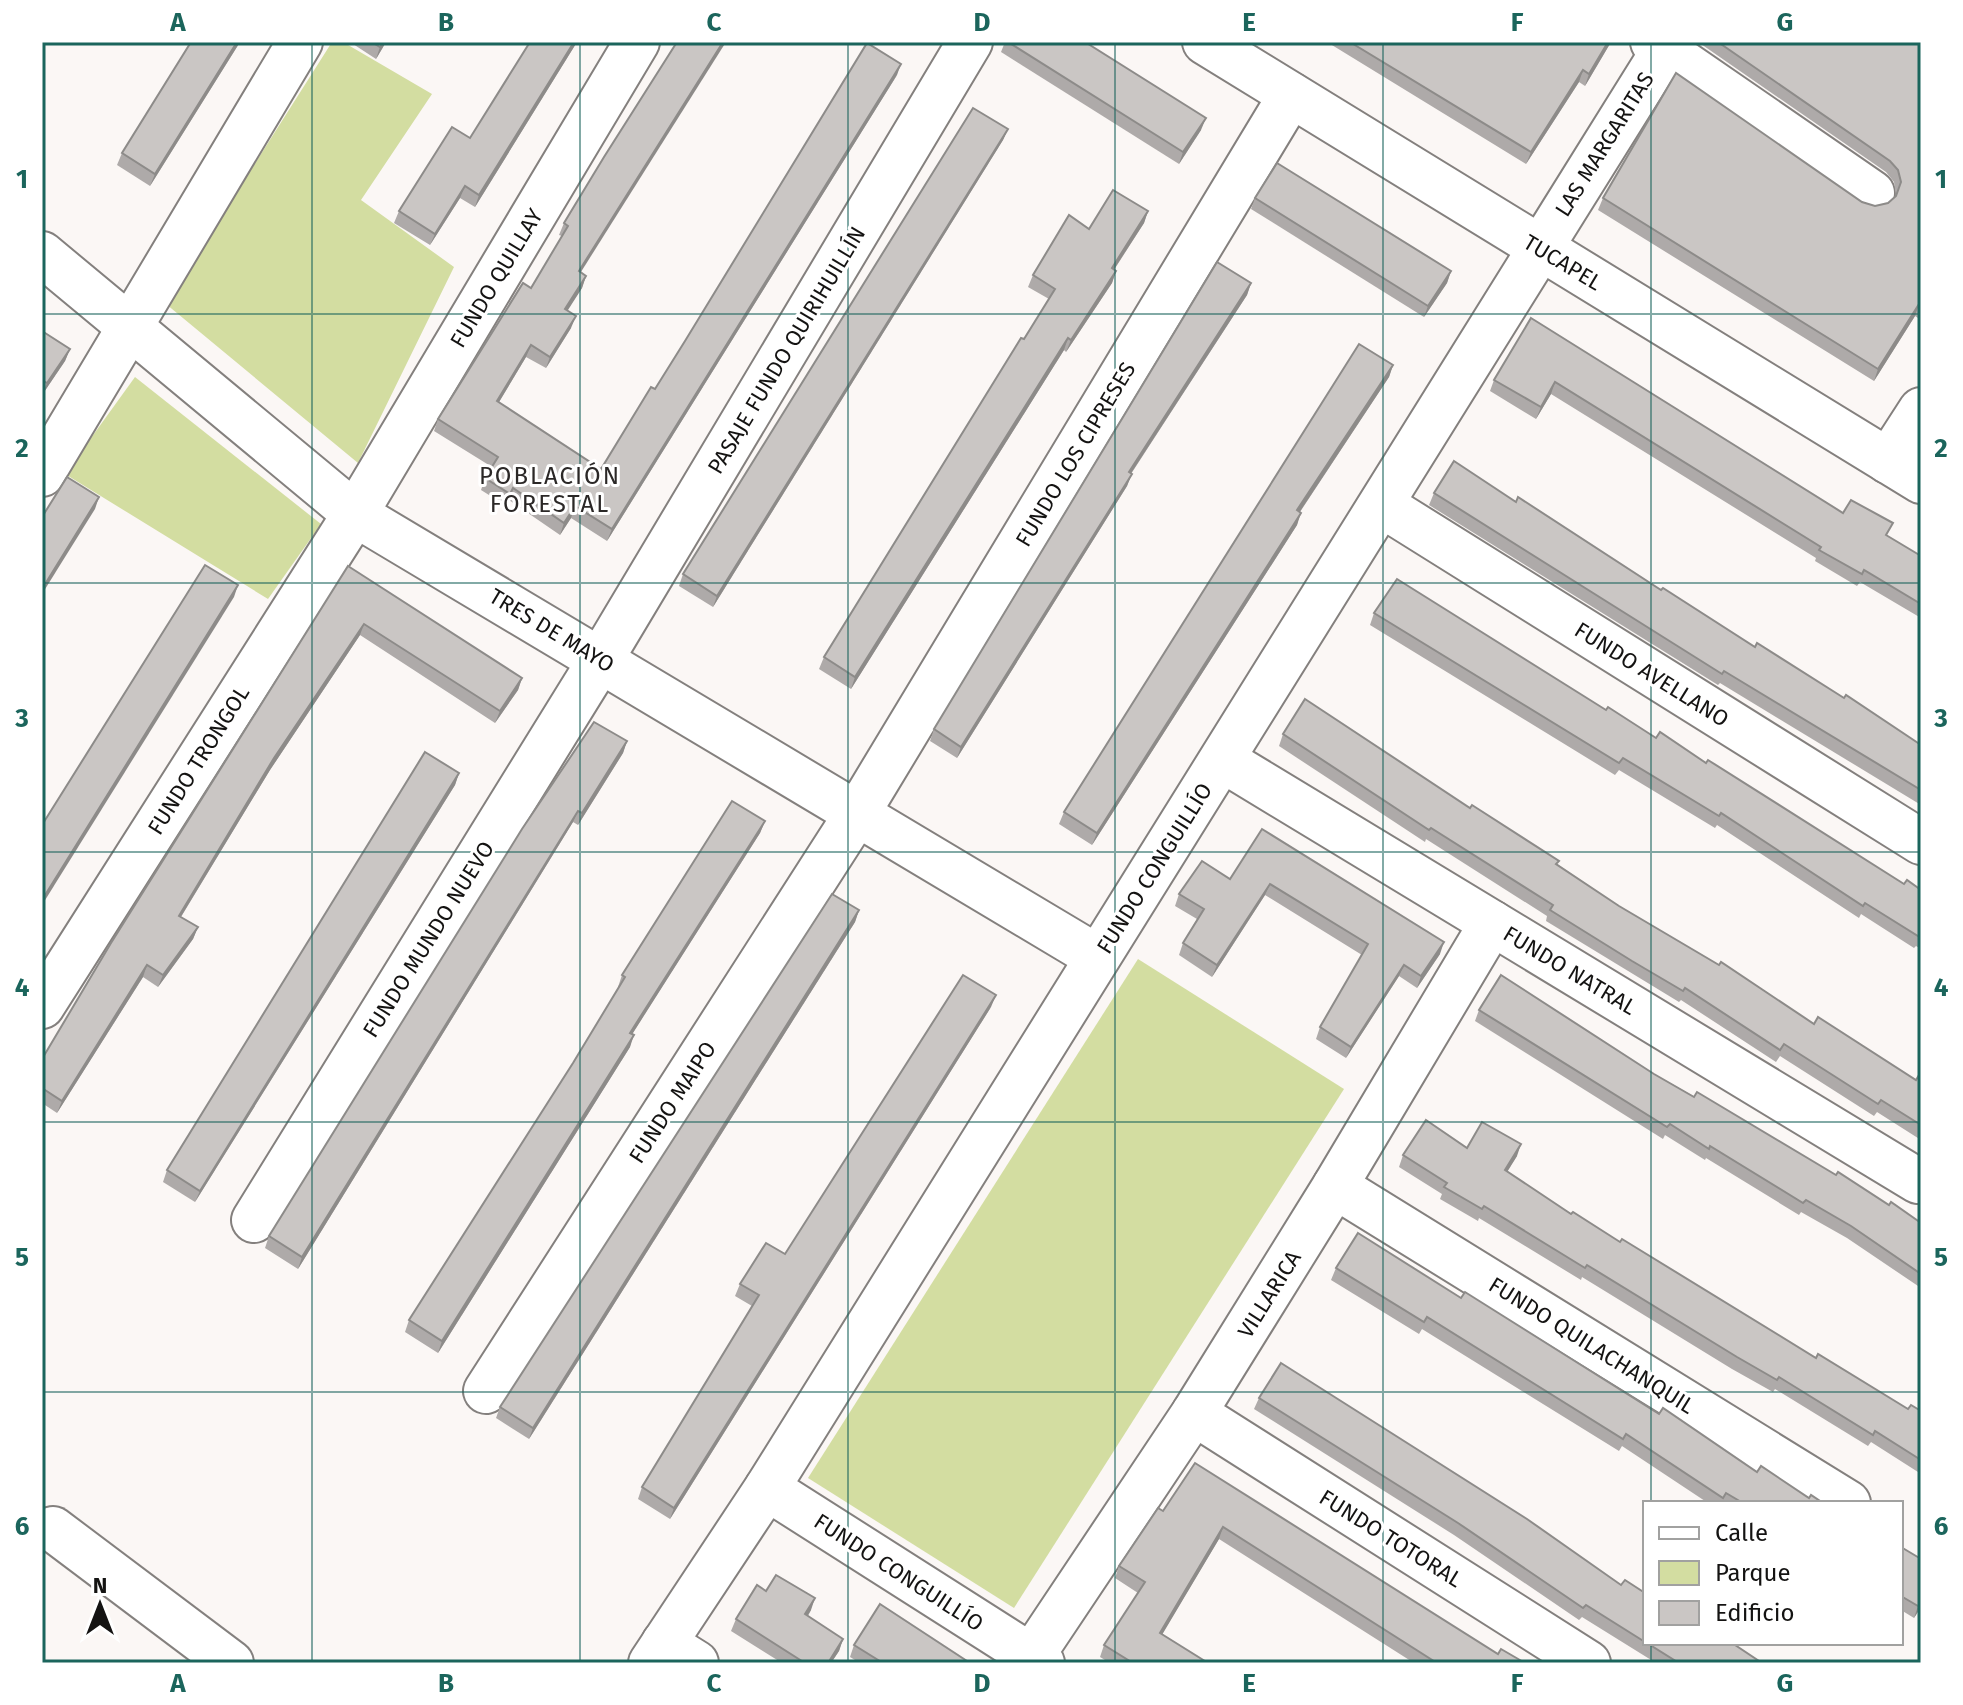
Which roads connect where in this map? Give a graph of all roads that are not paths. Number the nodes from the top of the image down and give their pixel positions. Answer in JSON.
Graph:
{"nodes":[{"id":1,"x":300,"y":42,"type":"edge"},
{"id":2,"x":637,"y":42,"type":"edge"},
{"id":3,"x":970,"y":42,"type":"edge"},
{"id":4,"x":1205,"y":42,"type":"edge"},
{"id":5,"x":1662,"y":44,"type":"edge"},
{"id":6,"x":1291,"y":95,"type":"junction"},
{"id":7,"x":1872,"y":193,"type":"dead end"},
{"id":8,"x":1539,"y":247,"type":"junction"},
{"id":9,"x":42,"y":254,"type":"edge"},
{"id":10,"x":130,"y":327,"type":"junction"},
{"id":11,"x":1921,"y":410,"type":"edge"},
{"id":12,"x":1905,"y":471,"type":"edge"},
{"id":13,"x":42,"y":474,"type":"edge"},
{"id":14,"x":1382,"y":505,"type":"junction"},
{"id":15,"x":355,"y":514,"type":"junction"},
{"id":16,"x":601,"y":659,"type":"junction"},
{"id":17,"x":1223,"y":760,"type":"junction"},
{"id":18,"x":858,"y":812,"type":"junction"},
{"id":19,"x":1921,"y":842,"type":"edge"},
{"id":20,"x":1492,"y":923,"type":"junction"},
{"id":21,"x":1097,"y":957,"type":"junction"},
{"id":22,"x":42,"y":1006,"type":"edge"},
{"id":23,"x":1918,"y":1181,"type":"dead end"},
{"id":24,"x":1335,"y":1186,"type":"junction"},
{"id":25,"x":254,"y":1220,"type":"dead end"},
{"id":26,"x":486,"y":1391,"type":"dead end"},
{"id":27,"x":1194,"y":1413,"type":"junction"},
{"id":28,"x":767,"y":1488,"type":"junction"},
{"id":29,"x":1845,"y":1501,"type":"edge"},
{"id":30,"x":53,"y":1529,"type":"dead end"},
{"id":31,"x":670,"y":1656,"type":"edge"},
{"id":32,"x":1037,"y":1660,"type":"edge"},
{"id":33,"x":231,"y":1663,"type":"edge"},
{"id":34,"x":1588,"y":1663,"type":"edge"}],
"edges":[{"from":1,"to":10,"type":"street"},
{"from":2,"to":15,"type":"street","name":"FUNDO QUILLAY"},
{"from":3,"to":16,"type":"street","name":"PASAJE FUNDO QUIRIHUILLÍN"},
{"from":4,"to":6,"type":"street","name":"TUCAPEL"},
{"from":5,"to":7,"type":"street"},
{"from":5,"to":8,"type":"street","name":"LAS MARGARITAS"},
{"from":6,"to":8,"type":"street","name":"TUCAPEL"},
{"from":6,"to":18,"type":"street","name":"FUNDO LOS CIPRESES"},
{"from":8,"to":12,"type":"street","name":"TUCAPEL"},
{"from":8,"to":14,"type":"street","name":"FUNDO CONGUILLÍO"},
{"from":9,"to":10,"type":"street","name":"TRES DE MAYO"},
{"from":10,"to":13,"type":"street"},
{"from":10,"to":15,"type":"street","name":"TRES DE MAYO"},
{"from":11,"to":12,"type":"street"},
{"from":14,"to":17,"type":"street","name":"FUNDO CONGUILLÍO"},
{"from":14,"to":19,"type":"street","name":"FUNDO AVELLANO"},
{"from":15,"to":16,"type":"street","name":"TRES DE MAYO"},
{"from":15,"to":22,"type":"street","name":"FUNDO TRONGOL"},
{"from":16,"to":18,"type":"street","name":"TRES DE MAYO"},
{"from":16,"to":25,"type":"street","name":"FUNDO MUNDO NUEVO"},
{"from":17,"to":20,"type":"street","name":"FUNDO NATRAL"},
{"from":17,"to":21,"type":"street","name":"FUNDO CONGUILLÍO"},
{"from":18,"to":21,"type":"street","name":"TRES DE MAYO"},
{"from":18,"to":26,"type":"street","name":"FUNDO MAIPO"},
{"from":20,"to":23,"type":"street","name":"FUNDO NATRAL"},
{"from":20,"to":24,"type":"street","name":"VILLARICA"},
{"from":21,"to":28,"type":"street","name":"FUNDO CONGUILLÍO"},
{"from":24,"to":27,"type":"street","name":"VILLARICA"},
{"from":24,"to":29,"type":"street","name":"FUNDO QUILACHANQUIL"},
{"from":27,"to":32,"type":"street","name":"VILLARICA"},
{"from":27,"to":34,"type":"street","name":"FUNDO TOTORAL"},
{"from":28,"to":31,"type":"street","name":"FUNDO CONGUILLÍO"},
{"from":28,"to":32,"type":"street","name":"FUNDO CONGUILLÍO"},
{"from":30,"to":33,"type":"street"}]}
